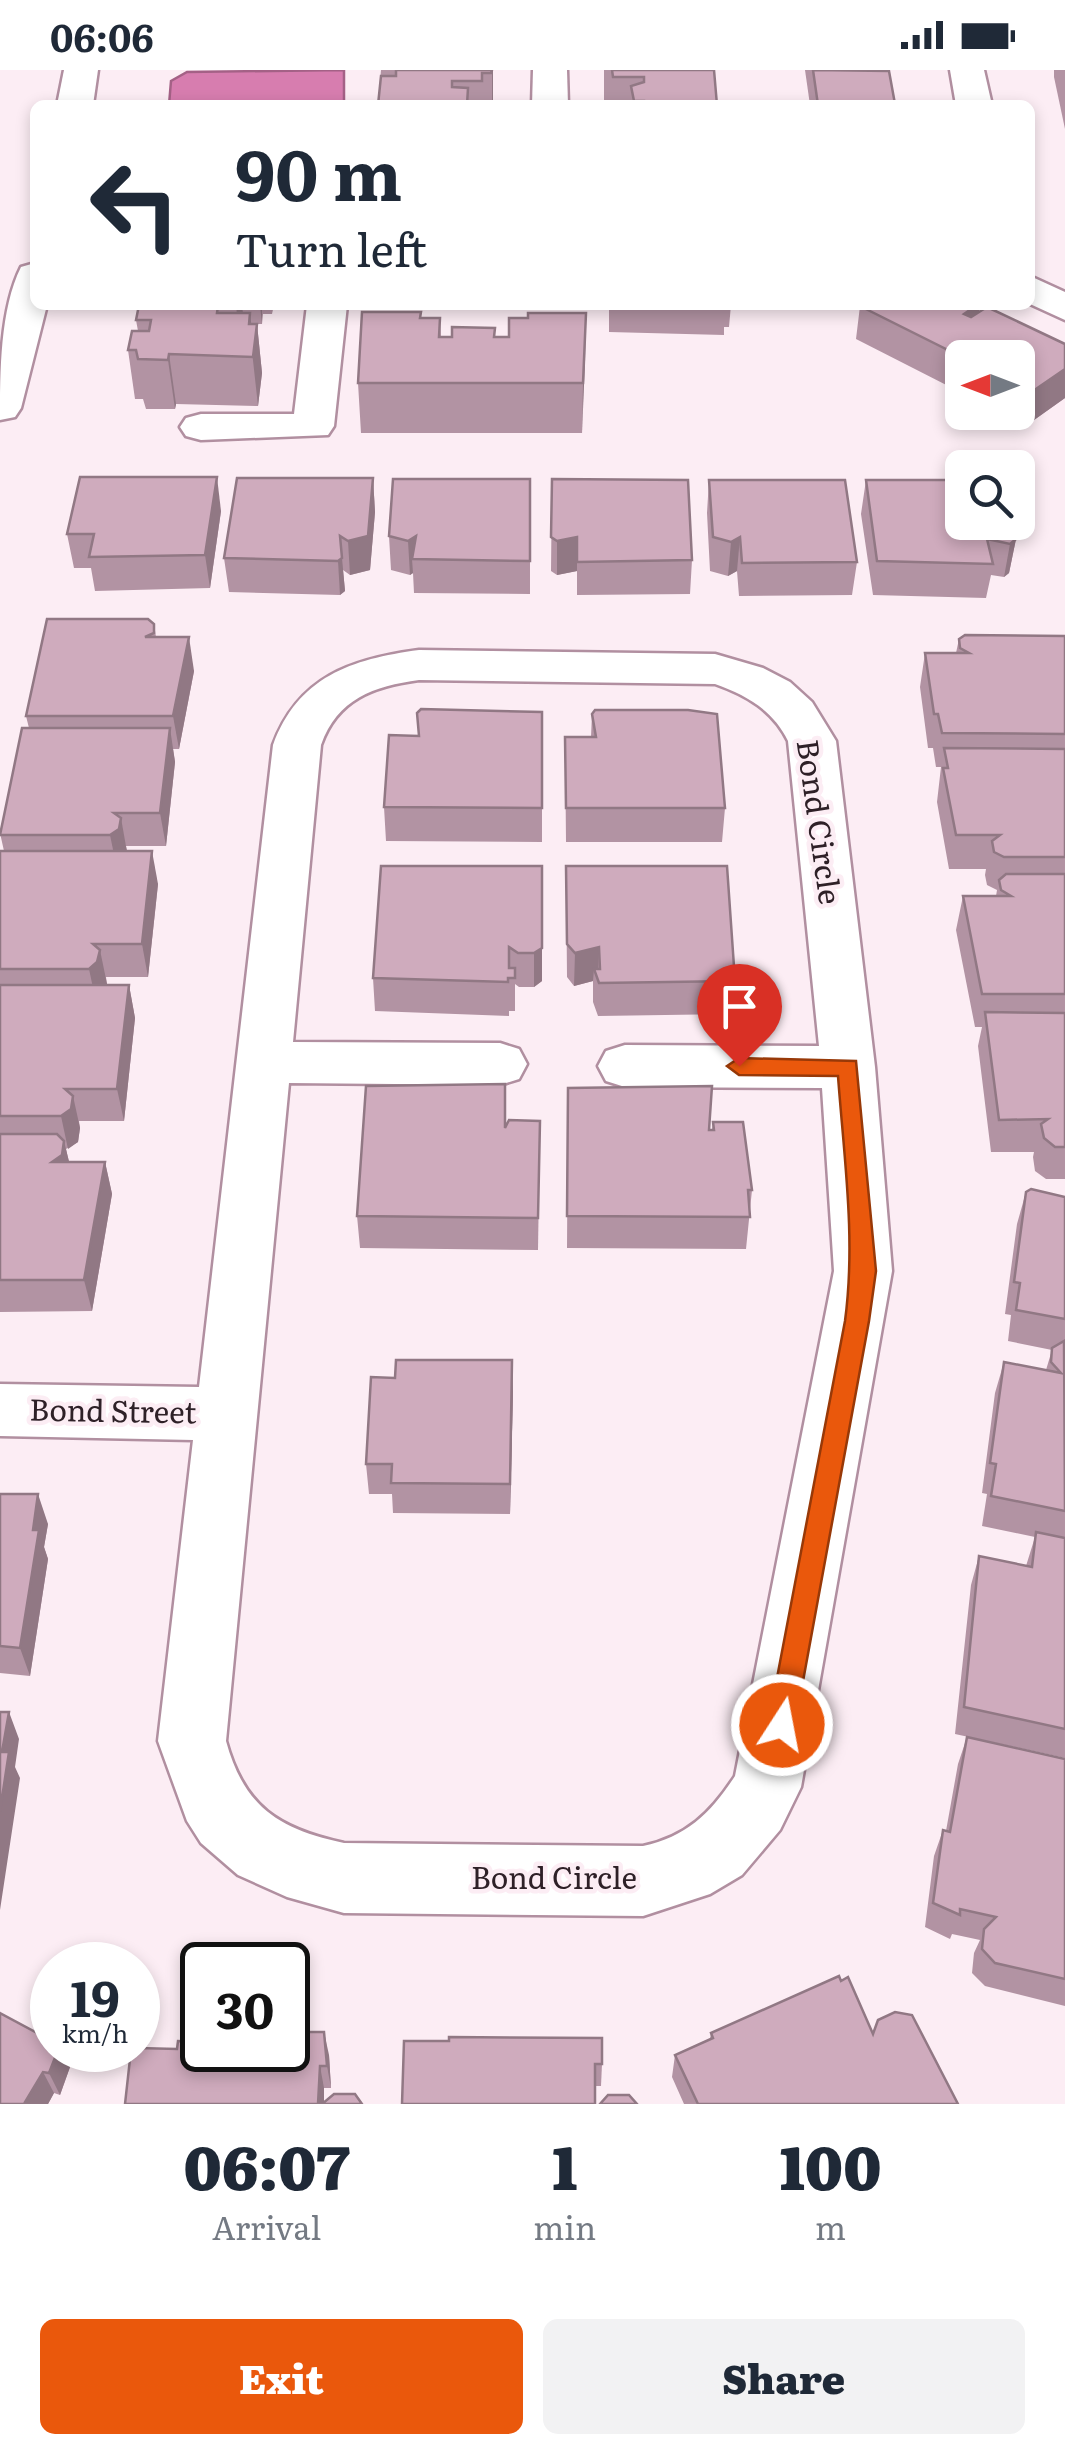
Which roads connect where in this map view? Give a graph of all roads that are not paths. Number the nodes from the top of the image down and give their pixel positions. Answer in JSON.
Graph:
{"nodes":[{"id":1,"x":81,"y":70,"type":"edge"},
{"id":2,"x":550,"y":70,"type":"edge"},
{"id":3,"x":966,"y":70,"type":"edge"},
{"id":4,"x":76,"y":100,"type":"edge"},
{"id":5,"x":550,"y":100,"type":"edge"},
{"id":6,"x":973,"y":100,"type":"edge"},
{"id":7,"x":0,"y":255,"type":"edge"},
{"id":8,"x":30,"y":255,"type":"edge"},
{"id":9,"x":1035,"y":291,"type":"edge"},
{"id":10,"x":30,"y":294,"type":"edge"},
{"id":11,"x":1065,"y":308,"type":"edge"},
{"id":12,"x":326,"y":310,"type":"edge"},
{"id":13,"x":0,"y":408,"type":"edge"},
{"id":14,"x":201,"y":427,"type":"dead end"},
{"id":15,"x":264,"y":1062,"type":"junction"},
{"id":16,"x":500,"y":1064,"type":"dead end"},
{"id":17,"x":625,"y":1066,"type":"dead end"},
{"id":18,"x":848,"y":1068,"type":"junction"},
{"id":19,"x":0,"y":1410,"type":"edge"},
{"id":20,"x":227,"y":1414,"type":"junction"}],
"edges":[{"from":1,"to":4,"type":"street"},
{"from":2,"to":5,"type":"street"},
{"from":3,"to":6,"type":"street"},
{"from":7,"to":8,"type":"street"},
{"from":9,"to":11,"type":"street"},
{"from":10,"to":13,"type":"street"},
{"from":12,"to":14,"type":"street"},
{"from":15,"to":16,"type":"street"},
{"from":15,"to":18,"type":"street","name":"Bond Circle"},
{"from":15,"to":20,"type":"street","name":"Bond Circle"},
{"from":17,"to":18,"type":"street"},
{"from":18,"to":20,"type":"street","name":"Bond Circle"},
{"from":19,"to":20,"type":"street","name":"Bond Street"}]}
